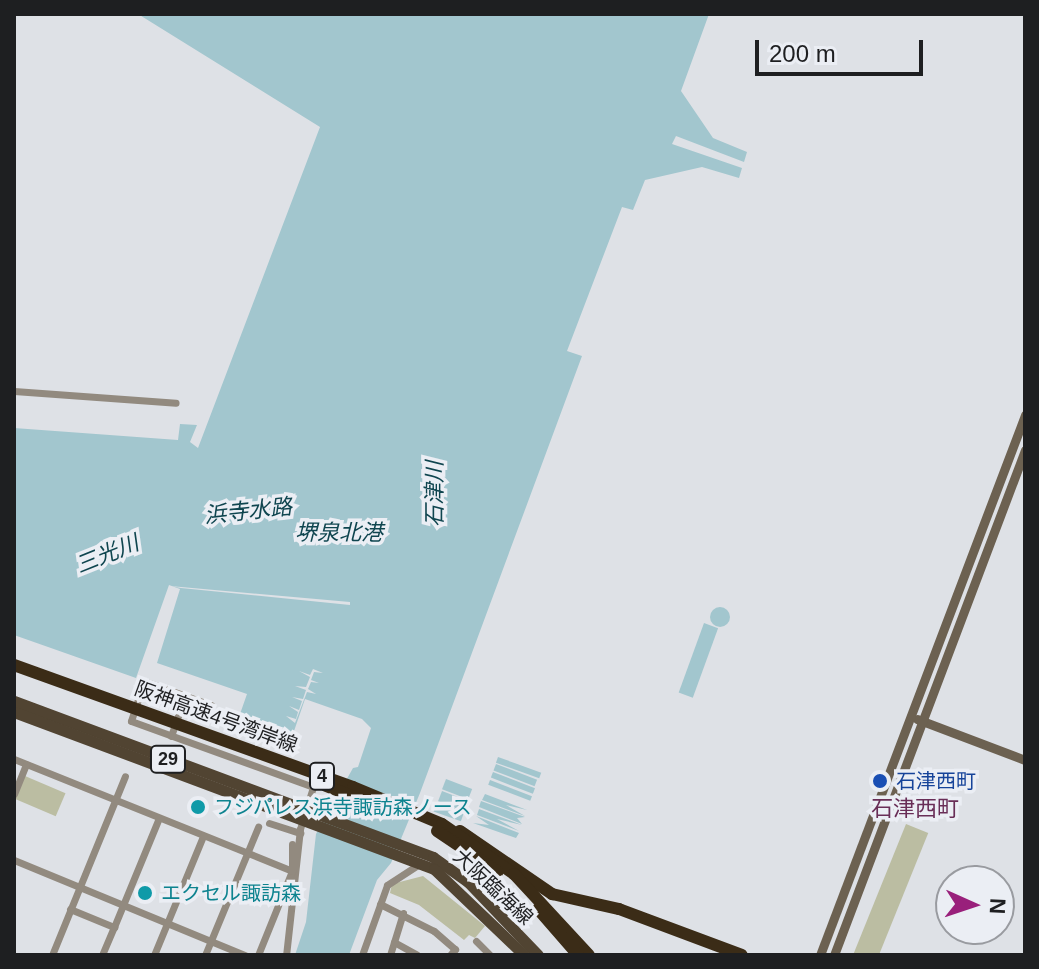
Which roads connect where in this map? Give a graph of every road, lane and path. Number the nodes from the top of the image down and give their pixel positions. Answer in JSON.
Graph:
{"nodes":[{"id":1,"x":14,"y":391,"type":"edge"},
{"id":2,"x":176,"y":403,"type":"dead end"},
{"id":3,"x":1025,"y":415,"type":"edge"},
{"id":4,"x":1025,"y":450,"type":"edge"},
{"id":5,"x":14,"y":665,"type":"edge"},
{"id":6,"x":14,"y":674,"type":"edge"},
{"id":7,"x":185,"y":696,"type":"junction"},
{"id":8,"x":14,"y":701,"type":"edge"},
{"id":9,"x":211,"y":705,"type":"dead end"},
{"id":10,"x":14,"y":712,"type":"edge"},
{"id":11,"x":911,"y":717,"type":"junction"},
{"id":12,"x":922,"y":721,"type":"junction"},
{"id":13,"x":171,"y":736,"type":"junction"},
{"id":14,"x":14,"y":759,"type":"edge"},
{"id":15,"x":1025,"y":760,"type":"edge"},
{"id":16,"x":26,"y":764,"type":"junction"},
{"id":17,"x":125,"y":776,"type":"dead end"},
{"id":18,"x":14,"y":794,"type":"edge"},
{"id":19,"x":115,"y":801,"type":"junction"},
{"id":20,"x":416,"y":812,"type":"junction"},
{"id":21,"x":159,"y":818,"type":"junction"},
{"id":22,"x":303,"y":821,"type":"junction"},
{"id":23,"x":269,"y":823,"type":"dead end"},
{"id":24,"x":258,"y":827,"type":"dead end"},
{"id":25,"x":203,"y":836,"type":"junction"},
{"id":26,"x":292,"y":844,"type":"dead end"},
{"id":27,"x":404,"y":851,"type":"junction"},
{"id":28,"x":246,"y":854,"type":"junction"},
{"id":29,"x":14,"y":860,"type":"edge"},
{"id":30,"x":421,"y":863,"type":"junction"},
{"id":31,"x":292,"y":871,"type":"junction"},
{"id":32,"x":79,"y":887,"type":"junction"},
{"id":33,"x":380,"y":904,"type":"junction"},
{"id":34,"x":124,"y":905,"type":"junction"},
{"id":35,"x":70,"y":909,"type":"junction"},
{"id":36,"x":403,"y":913,"type":"junction"},
{"id":37,"x":167,"y":923,"type":"junction"},
{"id":38,"x":114,"y":927,"type":"junction"},
{"id":39,"x":211,"y":941,"type":"junction"},
{"id":40,"x":476,"y":941,"type":"dead end"},
{"id":41,"x":394,"y":942,"type":"junction"},
{"id":42,"x":486,"y":954,"type":"edge"},
{"id":43,"x":52,"y":955,"type":"edge"},
{"id":44,"x":102,"y":955,"type":"edge"},
{"id":45,"x":154,"y":955,"type":"edge"},
{"id":46,"x":205,"y":955,"type":"edge"},
{"id":47,"x":245,"y":955,"type":"edge"},
{"id":48,"x":258,"y":955,"type":"edge"},
{"id":49,"x":286,"y":955,"type":"edge"},
{"id":50,"x":362,"y":955,"type":"edge"},
{"id":51,"x":390,"y":955,"type":"edge"},
{"id":52,"x":417,"y":955,"type":"edge"},
{"id":53,"x":450,"y":955,"type":"edge"},
{"id":54,"x":524,"y":955,"type":"edge"},
{"id":55,"x":538,"y":955,"type":"edge"},
{"id":56,"x":578,"y":955,"type":"edge"},
{"id":57,"x":589,"y":955,"type":"edge"},
{"id":58,"x":742,"y":955,"type":"edge"},
{"id":59,"x":820,"y":955,"type":"edge"},
{"id":60,"x":834,"y":955,"type":"edge"}],
"edges":[{"from":1,"to":2,"type":"street"},
{"from":3,"to":11,"type":"street"},
{"from":4,"to":12,"type":"street"},
{"from":5,"to":20,"type":"highway","name":"阪神高速4号湾岸線","number":"4","bridge":true},
{"from":6,"to":56,"type":"highway","name":"阪神高速4号湾岸線","number":"4","bridge":true},
{"from":7,"to":9,"type":"street"},
{"from":7,"to":13,"type":"street"},
{"from":7,"to":13,"type":"street"},
{"from":8,"to":22,"type":"main road","name":"大阪臨海線","number":"29"},
{"from":10,"to":22,"type":"main road","name":"大阪臨海線","number":"29"},
{"from":11,"to":12,"type":"street"},
{"from":11,"to":59,"type":"street"},
{"from":12,"to":15,"type":"street"},
{"from":12,"to":60,"type":"street"},
{"from":13,"to":22,"type":"street"},
{"from":14,"to":16,"type":"street"},
{"from":16,"to":18,"type":"street"},
{"from":16,"to":19,"type":"street"},
{"from":17,"to":19,"type":"street"},
{"from":19,"to":21,"type":"street"},
{"from":19,"to":32,"type":"street"},
{"from":20,"to":57,"type":"highway","name":"阪神高速4号湾岸線","number":"4","bridge":true},
{"from":20,"to":58,"type":"highway","bridge":true},
{"from":21,"to":25,"type":"street"},
{"from":21,"to":34,"type":"street"},
{"from":22,"to":23,"type":"street"},
{"from":22,"to":27,"type":"main road","name":"大阪臨海線","number":"29"},
{"from":22,"to":49,"type":"street"},
{"from":24,"to":28,"type":"street"},
{"from":25,"to":28,"type":"street"},
{"from":25,"to":37,"type":"street"},
{"from":26,"to":31,"type":"street"},
{"from":27,"to":30,"type":"main road","name":"大阪臨海線","number":"29"},
{"from":27,"to":55,"type":"main road","name":"大阪臨海線","number":"29"},
{"from":28,"to":31,"type":"street"},
{"from":28,"to":39,"type":"street"},
{"from":29,"to":32,"type":"street"},
{"from":30,"to":33,"type":"street"},
{"from":30,"to":54,"type":"main road","name":"大阪臨海線","number":"29"},
{"from":31,"to":48,"type":"street"},
{"from":32,"to":34,"type":"street"},
{"from":32,"to":35,"type":"street"},
{"from":33,"to":36,"type":"street"},
{"from":33,"to":50,"type":"street"},
{"from":34,"to":37,"type":"street"},
{"from":34,"to":38,"type":"street"},
{"from":35,"to":38,"type":"street"},
{"from":35,"to":43,"type":"street"},
{"from":36,"to":41,"type":"street"},
{"from":36,"to":53,"type":"street"},
{"from":37,"to":39,"type":"street"},
{"from":37,"to":45,"type":"street"},
{"from":38,"to":44,"type":"street"},
{"from":39,"to":46,"type":"street"},
{"from":39,"to":47,"type":"street"},
{"from":40,"to":42,"type":"street"},
{"from":41,"to":51,"type":"street"},
{"from":41,"to":52,"type":"street"}]}
